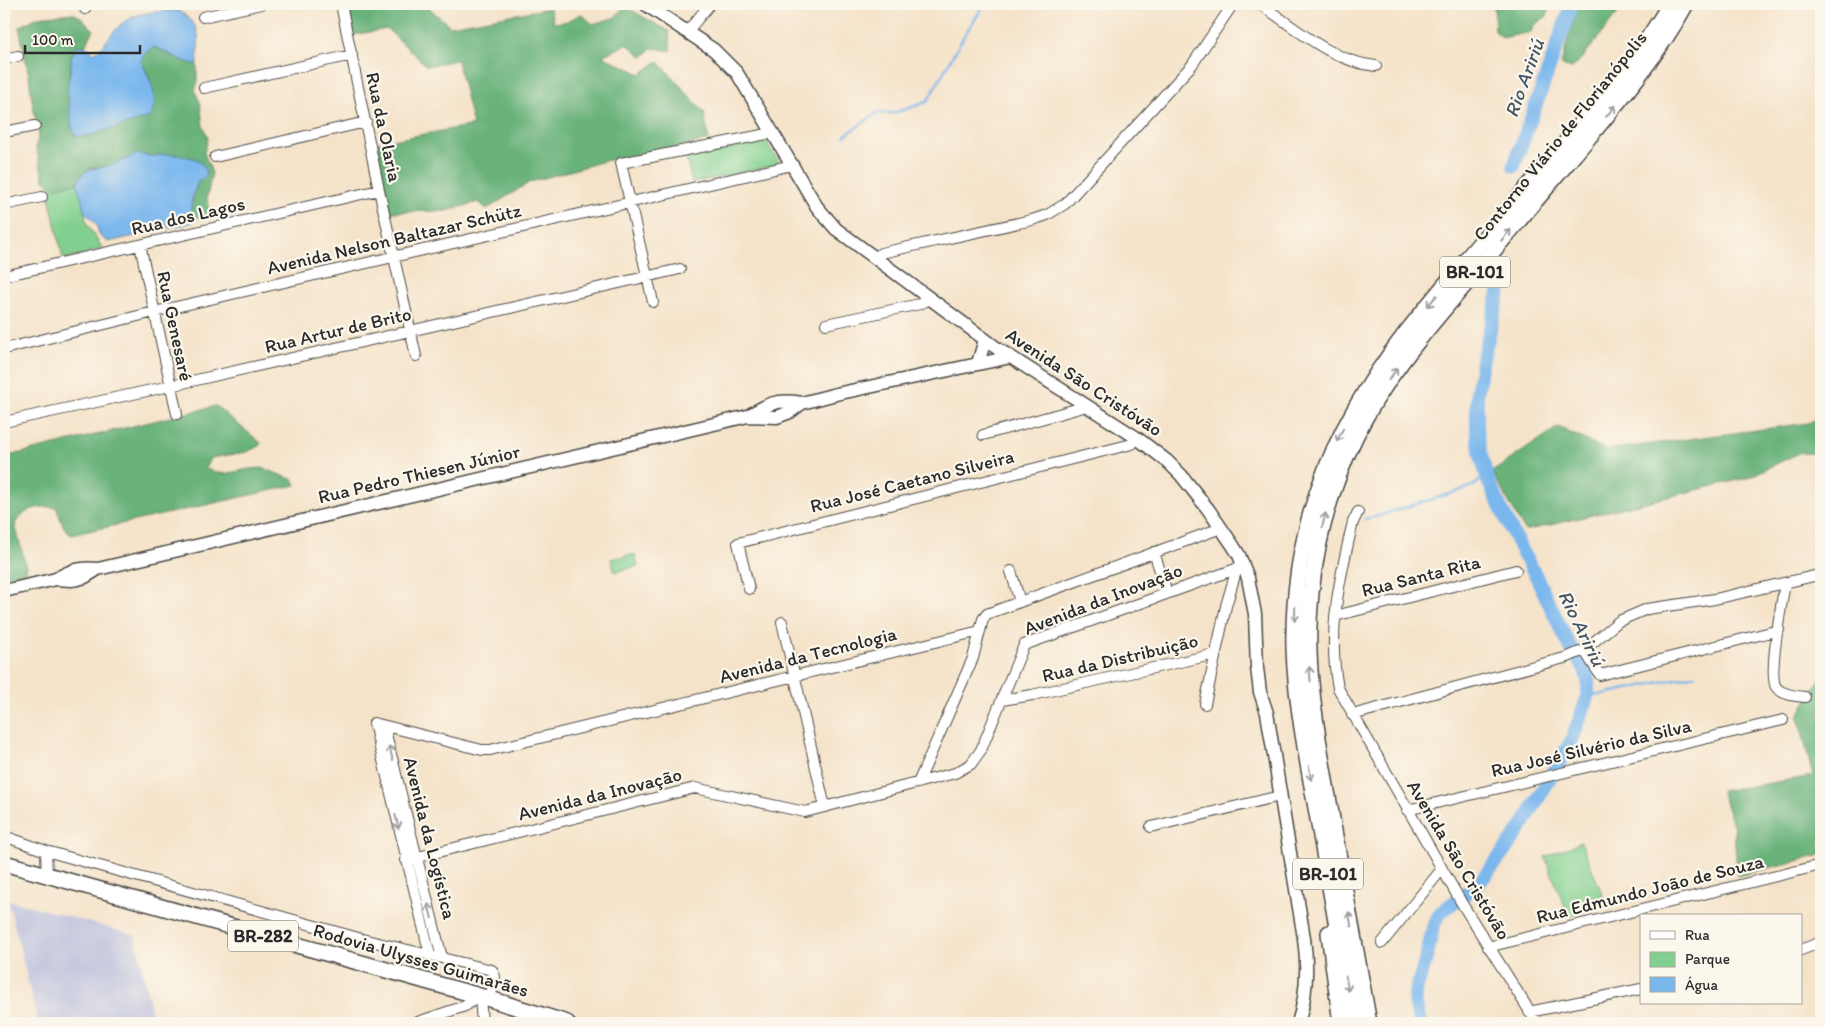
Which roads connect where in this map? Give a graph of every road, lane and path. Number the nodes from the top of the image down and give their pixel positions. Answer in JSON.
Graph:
{"nodes":[{"id":1,"x":261,"y":4,"type":"edge"},
{"id":2,"x":341,"y":4,"type":"edge"},
{"id":3,"x":645,"y":4,"type":"edge"},
{"id":4,"x":710,"y":4,"type":"edge"},
{"id":5,"x":1233,"y":4,"type":"edge"},
{"id":6,"x":1260,"y":4,"type":"edge"},
{"id":7,"x":1670,"y":4,"type":"edge"},
{"id":8,"x":1686,"y":4,"type":"edge"},
{"id":9,"x":202,"y":17,"type":"dead end"},
{"id":10,"x":687,"y":32,"type":"junction"},
{"id":11,"x":352,"y":55,"type":"junction"},
{"id":12,"x":18,"y":56,"type":"dead end"},
{"id":13,"x":4,"y":58,"type":"edge"},
{"id":14,"x":1376,"y":66,"type":"dead end"},
{"id":15,"x":204,"y":88,"type":"dead end"},
{"id":16,"x":366,"y":122,"type":"junction"},
{"id":17,"x":35,"y":126,"type":"dead end"},
{"id":18,"x":4,"y":132,"type":"edge"},
{"id":19,"x":772,"y":133,"type":"junction"},
{"id":20,"x":215,"y":157,"type":"dead end"},
{"id":21,"x":792,"y":165,"type":"junction"},
{"id":22,"x":379,"y":190,"type":"junction"},
{"id":23,"x":42,"y":197,"type":"dead end"},
{"id":24,"x":630,"y":203,"type":"junction"},
{"id":25,"x":4,"y":205,"type":"edge"},
{"id":26,"x":140,"y":245,"type":"junction"},
{"id":27,"x":394,"y":257,"type":"junction"},
{"id":28,"x":874,"y":258,"type":"junction"},
{"id":29,"x":680,"y":269,"type":"dead end"},
{"id":30,"x":4,"y":276,"type":"edge"},
{"id":31,"x":647,"y":277,"type":"junction"},
{"id":32,"x":929,"y":298,"type":"junction"},
{"id":33,"x":653,"y":302,"type":"dead end"},
{"id":34,"x":154,"y":312,"type":"junction"},
{"id":35,"x":826,"y":324,"type":"dead end"},
{"id":36,"x":411,"y":331,"type":"junction"},
{"id":37,"x":985,"y":340,"type":"junction"},
{"id":38,"x":4,"y":349,"type":"edge"},
{"id":39,"x":416,"y":356,"type":"dead end"},
{"id":40,"x":1011,"y":357,"type":"junction"},
{"id":41,"x":978,"y":363,"type":"junction"},
{"id":42,"x":170,"y":386,"type":"junction"},
{"id":43,"x":766,"y":405,"type":"junction"},
{"id":44,"x":788,"y":406,"type":"junction"},
{"id":45,"x":1087,"y":406,"type":"junction"},
{"id":46,"x":177,"y":414,"type":"dead end"},
{"id":47,"x":748,"y":416,"type":"junction"},
{"id":48,"x":768,"y":418,"type":"junction"},
{"id":49,"x":4,"y":422,"type":"edge"},
{"id":50,"x":982,"y":435,"type":"dead end"},
{"id":51,"x":1137,"y":438,"type":"junction"},
{"id":52,"x":1358,"y":512,"type":"dead end"},
{"id":53,"x":1221,"y":528,"type":"junction"},
{"id":54,"x":1154,"y":552,"type":"junction"},
{"id":55,"x":1241,"y":567,"type":"junction"},
{"id":56,"x":1516,"y":570,"type":"dead end"},
{"id":57,"x":1011,"y":571,"type":"dead end"},
{"id":58,"x":1814,"y":576,"type":"dead end"},
{"id":59,"x":1785,"y":583,"type":"junction"},
{"id":60,"x":749,"y":589,"type":"dead end"},
{"id":61,"x":4,"y":591,"type":"edge"},
{"id":62,"x":1167,"y":593,"type":"junction"},
{"id":63,"x":1020,"y":602,"type":"junction"},
{"id":64,"x":1335,"y":616,"type":"junction"},
{"id":65,"x":782,"y":622,"type":"dead end"},
{"id":66,"x":1779,"y":630,"type":"junction"},
{"id":67,"x":976,"y":632,"type":"junction"},
{"id":68,"x":959,"y":636,"type":"junction"},
{"id":69,"x":1581,"y":651,"type":"junction"},
{"id":70,"x":972,"y":654,"type":"junction"},
{"id":71,"x":1216,"y":654,"type":"junction"},
{"id":72,"x":795,"y":676,"type":"junction"},
{"id":73,"x":1009,"y":681,"type":"junction"},
{"id":74,"x":1032,"y":695,"type":"junction"},
{"id":75,"x":1805,"y":697,"type":"dead end"},
{"id":76,"x":1002,"y":700,"type":"junction"},
{"id":77,"x":1205,"y":704,"type":"dead end"},
{"id":78,"x":1352,"y":715,"type":"junction"},
{"id":79,"x":1783,"y":720,"type":"dead end"},
{"id":80,"x":374,"y":723,"type":"joint"},
{"id":81,"x":384,"y":726,"type":"junction"},
{"id":82,"x":918,"y":783,"type":"junction"},
{"id":83,"x":1280,"y":796,"type":"junction"},
{"id":84,"x":825,"y":807,"type":"junction"},
{"id":85,"x":1407,"y":810,"type":"junction"},
{"id":86,"x":1151,"y":827,"type":"dead end"},
{"id":87,"x":4,"y":836,"type":"edge"},
{"id":88,"x":46,"y":851,"type":"junction"},
{"id":89,"x":412,"y":859,"type":"junction"},
{"id":90,"x":6,"y":862,"type":"edge"},
{"id":91,"x":1821,"y":865,"type":"edge"},
{"id":92,"x":1442,"y":869,"type":"junction"},
{"id":93,"x":47,"y":876,"type":"junction"},
{"id":94,"x":1328,"y":876,"type":"junction"},
{"id":95,"x":1821,"y":942,"type":"edge"},
{"id":96,"x":1382,"y":943,"type":"dead end"},
{"id":97,"x":1488,"y":946,"type":"junction"},
{"id":98,"x":1802,"y":950,"type":"edge"},
{"id":99,"x":430,"y":955,"type":"junction"},
{"id":100,"x":442,"y":958,"type":"junction"},
{"id":101,"x":1640,"y":990,"type":"edge"},
{"id":102,"x":485,"y":998,"type":"junction"},
{"id":103,"x":1529,"y":1012,"type":"junction"},
{"id":104,"x":1365,"y":1022,"type":"edge"},
{"id":105,"x":415,"y":1023,"type":"edge"},
{"id":106,"x":482,"y":1023,"type":"edge"},
{"id":107,"x":567,"y":1023,"type":"edge"},
{"id":108,"x":1298,"y":1023,"type":"edge"},
{"id":109,"x":1341,"y":1023,"type":"edge"},
{"id":110,"x":1537,"y":1023,"type":"edge"}],
"edges":[{"from":1,"to":9,"type":"street"},
{"from":2,"to":11,"type":"street","name":"Rua da Olaria"},
{"from":3,"to":10,"type":"main road","name":"Avenida São Cristóvão"},
{"from":4,"to":10,"type":"street"},
{"from":5,"to":28,"type":"street"},
{"from":6,"to":14,"type":"street"},
{"from":7,"to":94,"type":"highway","name":"Contorno Viário de Florianópolis","number":"BR-101","one_way":true},
{"from":104,"to":8,"type":"highway","name":"Contorno Viário de Florianópolis","number":"BR-101","one_way":true},
{"from":10,"to":19,"type":"main road","name":"Avenida São Cristóvão"},
{"from":11,"to":15,"type":"street"},
{"from":11,"to":16,"type":"street","name":"Rua da Olaria"},
{"from":12,"to":13,"type":"street"},
{"from":16,"to":20,"type":"street"},
{"from":16,"to":22,"type":"street","name":"Rua da Olaria"},
{"from":17,"to":18,"type":"street"},
{"from":19,"to":21,"type":"main road","name":"Avenida São Cristóvão"},
{"from":19,"to":24,"type":"street"},
{"from":21,"to":24,"type":"street","name":"Avenida Nelson Baltazar Schütz"},
{"from":21,"to":28,"type":"main road","name":"Avenida São Cristóvão"},
{"from":22,"to":26,"type":"street","name":"Rua dos Lagos"},
{"from":22,"to":27,"type":"street","name":"Rua da Olaria"},
{"from":23,"to":25,"type":"street"},
{"from":24,"to":27,"type":"street","name":"Avenida Nelson Baltazar Schütz"},
{"from":24,"to":31,"type":"street"},
{"from":26,"to":30,"type":"street","name":"Rua dos Lagos"},
{"from":26,"to":34,"type":"street","name":"Rua Genesaré"},
{"from":27,"to":34,"type":"street","name":"Avenida Nelson Baltazar Schütz"},
{"from":27,"to":36,"type":"street","name":"Rua da Olaria"},
{"from":28,"to":32,"type":"main road","name":"Avenida São Cristóvão"},
{"from":29,"to":31,"type":"street","name":"Rua Artur de Brito"},
{"from":31,"to":33,"type":"street"},
{"from":31,"to":36,"type":"street","name":"Rua Artur de Brito"},
{"from":32,"to":35,"type":"street"},
{"from":32,"to":37,"type":"main road","name":"Avenida São Cristóvão"},
{"from":34,"to":38,"type":"street","name":"Avenida Nelson Baltazar Schütz"},
{"from":34,"to":42,"type":"street","name":"Rua Genesaré"},
{"from":36,"to":39,"type":"street","name":"Rua da Olaria"},
{"from":36,"to":42,"type":"street","name":"Rua Artur de Brito"},
{"from":37,"to":40,"type":"main road","name":"Avenida São Cristóvão"},
{"from":37,"to":41,"type":"main road"},
{"from":40,"to":41,"type":"main road","name":"Rua Pedro Thiesen Júnior"},
{"from":40,"to":45,"type":"main road","name":"Avenida São Cristóvão"},
{"from":41,"to":44,"type":"main road","name":"Rua Pedro Thiesen Júnior"},
{"from":42,"to":46,"type":"street","name":"Rua Genesaré"},
{"from":42,"to":49,"type":"street","name":"Rua Artur de Brito"},
{"from":43,"to":44,"type":"main road","name":"Rua Pedro Thiesen Júnior"},
{"from":43,"to":47,"type":"main road","name":"Rua Pedro Thiesen Júnior"},
{"from":43,"to":48,"type":"main road"},
{"from":44,"to":48,"type":"main road","name":"Rua Pedro Thiesen Júnior"},
{"from":45,"to":50,"type":"street"},
{"from":45,"to":51,"type":"main road","name":"Avenida São Cristóvão"},
{"from":47,"to":48,"type":"main road","name":"Rua Pedro Thiesen Júnior"},
{"from":47,"to":61,"type":"main road","name":"Rua Pedro Thiesen Júnior"},
{"from":51,"to":53,"type":"main road","name":"Avenida São Cristóvão"},
{"from":51,"to":60,"type":"street","name":"Rua José Caetano Silveira"},
{"from":52,"to":64,"type":"street","name":"Avenida São Cristóvão"},
{"from":53,"to":54,"type":"street"},
{"from":53,"to":55,"type":"main road","name":"Avenida São Cristóvão"},
{"from":54,"to":62,"type":"street"},
{"from":54,"to":63,"type":"street"},
{"from":55,"to":62,"type":"street","name":"Avenida da Inovação"},
{"from":55,"to":71,"type":"street"},
{"from":55,"to":83,"type":"main road","name":"Avenida São Cristóvão"},
{"from":56,"to":64,"type":"street","name":"Rua Santa Rita"},
{"from":57,"to":63,"type":"street"},
{"from":58,"to":59,"type":"street"},
{"from":59,"to":66,"type":"street"},
{"from":59,"to":69,"type":"street"},
{"from":62,"to":73,"type":"street","name":"Avenida da Inovação"},
{"from":63,"to":67,"type":"street"},
{"from":64,"to":78,"type":"street","name":"Avenida São Cristóvão"},
{"from":65,"to":72,"type":"street"},
{"from":66,"to":69,"type":"street"},
{"from":66,"to":75,"type":"street"},
{"from":67,"to":68,"type":"street","name":"Avenida da Tecnologia"},
{"from":67,"to":70,"type":"street"},
{"from":68,"to":70,"type":"street"},
{"from":68,"to":72,"type":"street","name":"Avenida da Tecnologia"},
{"from":69,"to":78,"type":"street"},
{"from":70,"to":82,"type":"street"},
{"from":71,"to":74,"type":"street","name":"Rua da Distribuição"},
{"from":71,"to":77,"type":"street"},
{"from":72,"to":81,"type":"street","name":"Avenida da Tecnologia"},
{"from":72,"to":84,"type":"street"},
{"from":73,"to":74,"type":"street","name":"Rua da Distribuição"},
{"from":73,"to":76,"type":"street","name":"Avenida da Inovação"},
{"from":74,"to":76,"type":"street","name":"Rua da Distribuição"},
{"from":76,"to":82,"type":"street","name":"Avenida da Inovação"},
{"from":78,"to":85,"type":"street","name":"Avenida São Cristóvão"},
{"from":79,"to":85,"type":"street","name":"Rua José Silvério da Silva"},
{"from":80,"to":81,"type":"street","name":"Avenida da Tecnologia"},
{"from":80,"to":89,"type":"street","name":"Avenida da Logística","one_way":true},
{"from":89,"to":81,"type":"street","name":"Avenida da Logística","one_way":true},
{"from":82,"to":84,"type":"street","name":"Avenida da Inovação"},
{"from":83,"to":86,"type":"street"},
{"from":83,"to":108,"type":"main road","name":"Avenida São Cristóvão"},
{"from":84,"to":89,"type":"street","name":"Avenida da Inovação"},
{"from":85,"to":92,"type":"street","name":"Avenida São Cristóvão"},
{"from":87,"to":88,"type":"street"},
{"from":88,"to":93,"type":"street"},
{"from":88,"to":99,"type":"street"},
{"from":89,"to":99,"type":"street","name":"Avenida da Logística"},
{"from":100,"to":89,"type":"street","name":"Avenida da Logística","one_way":true},
{"from":90,"to":93,"type":"highway","name":"Rodovia Ulysses Guimarães","number":"BR-282"},
{"from":91,"to":97,"type":"street","name":"Rua Edmundo João de Souza"},
{"from":92,"to":96,"type":"street"},
{"from":92,"to":97,"type":"street","name":"Avenida São Cristóvão"},
{"from":93,"to":102,"type":"highway","name":"Rodovia Ulysses Guimarães","number":"BR-282"},
{"from":94,"to":104,"type":"highway","name":"Contorno Viário de Florianópolis","number":"BR-101","one_way":true},
{"from":94,"to":109,"type":"highway"},
{"from":95,"to":98,"type":"street"},
{"from":97,"to":103,"type":"street","name":"Avenida São Cristóvão"},
{"from":99,"to":100,"type":"street"},
{"from":100,"to":102,"type":"street"},
{"from":101,"to":103,"type":"street"},
{"from":102,"to":105,"type":"street"},
{"from":102,"to":106,"type":"street"},
{"from":102,"to":107,"type":"highway","name":"Rodovia Ulysses Guimarães","number":"BR-282"},
{"from":103,"to":110,"type":"street","name":"Avenida São Cristóvão"}]}
